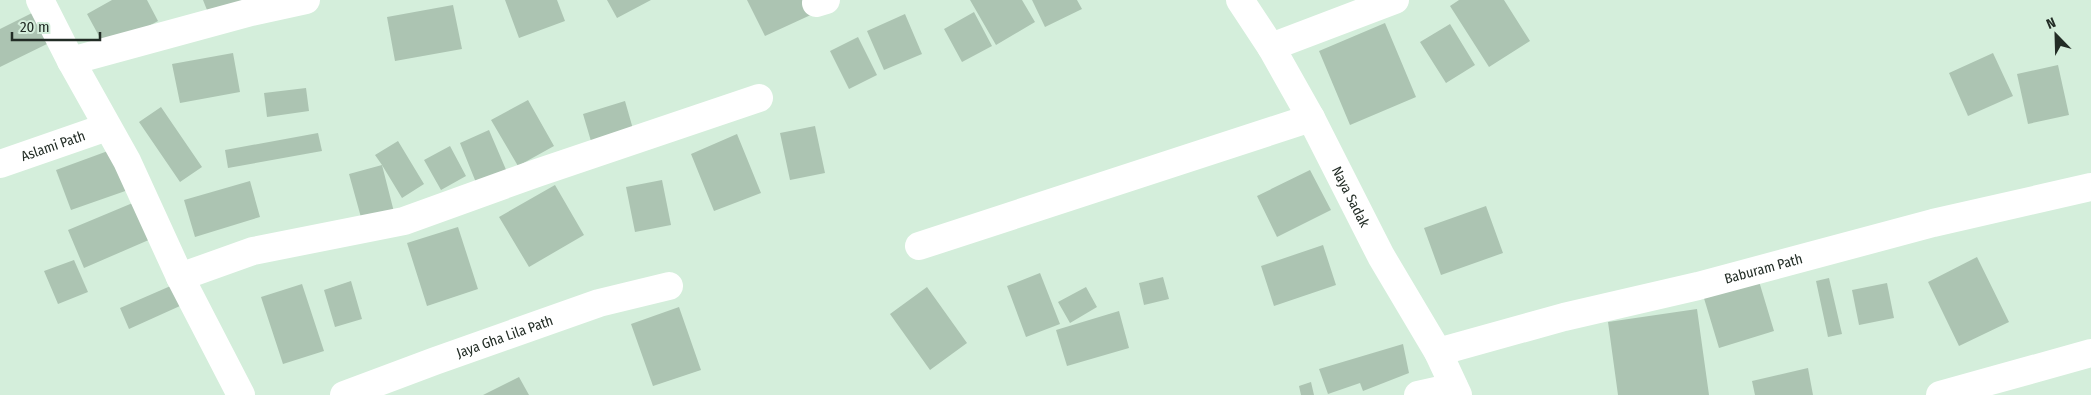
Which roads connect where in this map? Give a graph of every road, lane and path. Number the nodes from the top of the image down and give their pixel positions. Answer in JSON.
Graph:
{"nodes":[{"id":1,"x":40,"y":0,"type":"edge"},
{"id":2,"x":306,"y":0,"type":"edge"},
{"id":3,"x":1240,"y":0,"type":"edge"},
{"id":4,"x":1395,"y":0,"type":"edge"},
{"id":5,"x":1271,"y":47,"type":"junction"},
{"id":6,"x":71,"y":62,"type":"junction"},
{"id":7,"x":759,"y":98,"type":"dead end"},
{"id":8,"x":1311,"y":118,"type":"junction"},
{"id":9,"x":107,"y":127,"type":"junction"},
{"id":10,"x":0,"y":164,"type":"edge"},
{"id":11,"x":2091,"y":187,"type":"edge"},
{"id":12,"x":919,"y":246,"type":"dead end"},
{"id":13,"x":180,"y":277,"type":"junction"},
{"id":14,"x":669,"y":286,"type":"dead end"},
{"id":15,"x":1438,"y":352,"type":"junction"},
{"id":16,"x":2091,"y":353,"type":"edge"},
{"id":17,"x":1456,"y":391,"type":"edge"},
{"id":18,"x":241,"y":395,"type":"edge"},
{"id":19,"x":344,"y":395,"type":"edge"},
{"id":20,"x":1418,"y":395,"type":"edge"},
{"id":21,"x":1940,"y":395,"type":"edge"}],
"edges":[{"from":1,"to":6,"type":"street"},
{"from":2,"to":6,"type":"street"},
{"from":3,"to":5,"type":"street","name":"Naya Sadak"},
{"from":4,"to":5,"type":"street"},
{"from":5,"to":8,"type":"street","name":"Naya Sadak"},
{"from":6,"to":9,"type":"street"},
{"from":7,"to":13,"type":"street"},
{"from":8,"to":12,"type":"street"},
{"from":8,"to":15,"type":"street","name":"Naya Sadak"},
{"from":9,"to":10,"type":"street","name":"Aslami Path"},
{"from":9,"to":13,"type":"street"},
{"from":11,"to":15,"type":"street","name":"Baburam Path"},
{"from":13,"to":18,"type":"street"},
{"from":14,"to":19,"type":"street","name":"Jaya Gha Lila Path"},
{"from":15,"to":17,"type":"street","name":"Naya Sadak"},
{"from":16,"to":21,"type":"street"},
{"from":17,"to":20,"type":"street"}]}
